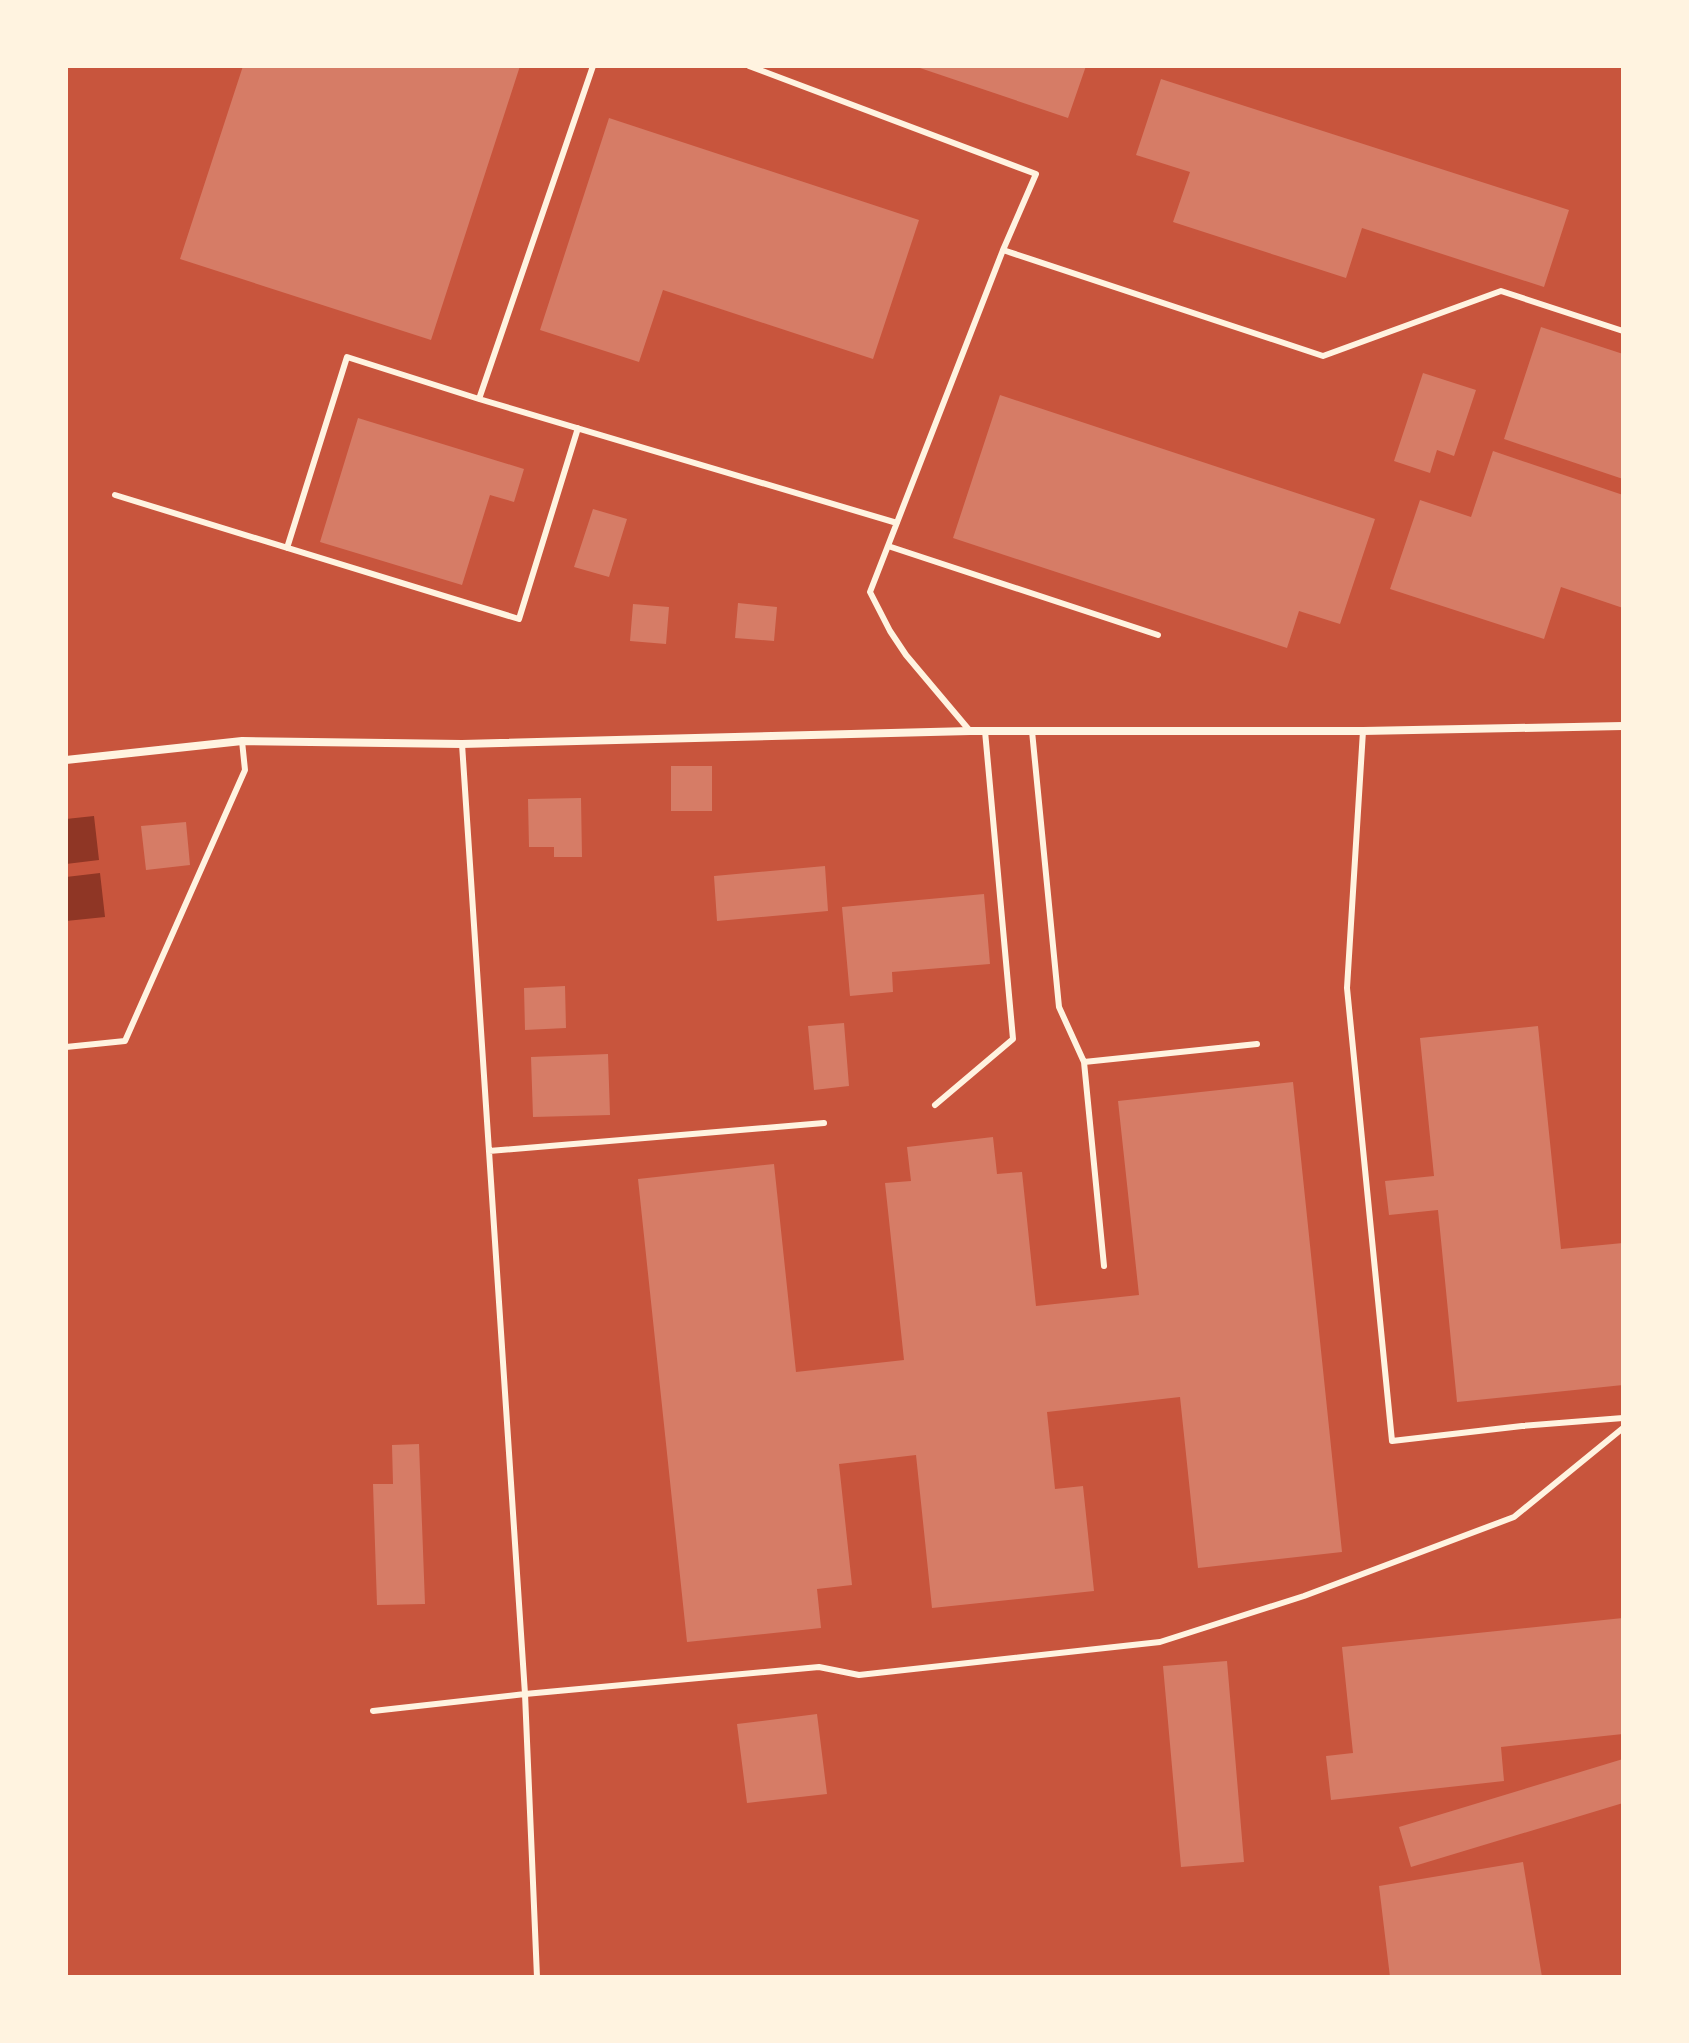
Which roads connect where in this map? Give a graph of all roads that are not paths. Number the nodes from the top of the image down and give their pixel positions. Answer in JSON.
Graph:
{"nodes":[{"id":1,"x":593,"y":66,"type":"edge"},
{"id":2,"x":749,"y":66,"type":"edge"},
{"id":3,"x":1003,"y":250,"type":"junction"},
{"id":4,"x":1623,"y":331,"type":"edge"},
{"id":5,"x":479,"y":399,"type":"junction"},
{"id":6,"x":578,"y":428,"type":"junction"},
{"id":7,"x":115,"y":495,"type":"dead end"},
{"id":8,"x":897,"y":523,"type":"junction"},
{"id":9,"x":888,"y":546,"type":"junction"},
{"id":10,"x":287,"y":548,"type":"junction"},
{"id":11,"x":1158,"y":635,"type":"dead end"},
{"id":12,"x":1623,"y":726,"type":"edge"},
{"id":13,"x":970,"y":731,"type":"junction"},
{"id":14,"x":985,"y":731,"type":"junction"},
{"id":15,"x":1032,"y":731,"type":"junction"},
{"id":16,"x":1363,"y":731,"type":"junction"},
{"id":17,"x":242,"y":741,"type":"junction"},
{"id":18,"x":462,"y":744,"type":"junction"},
{"id":19,"x":66,"y":760,"type":"edge"},
{"id":20,"x":1257,"y":1044,"type":"dead end"},
{"id":21,"x":66,"y":1047,"type":"edge"},
{"id":22,"x":1084,"y":1062,"type":"junction"},
{"id":23,"x":935,"y":1105,"type":"dead end"},
{"id":24,"x":824,"y":1123,"type":"dead end"},
{"id":25,"x":489,"y":1151,"type":"junction"},
{"id":26,"x":1104,"y":1266,"type":"dead end"},
{"id":27,"x":1623,"y":1418,"type":"edge"},
{"id":28,"x":1623,"y":1428,"type":"edge"},
{"id":29,"x":525,"y":1694,"type":"junction"},
{"id":30,"x":373,"y":1711,"type":"dead end"},
{"id":31,"x":537,"y":1977,"type":"edge"}],
"edges":[{"from":1,"to":5,"type":"lane"},
{"from":2,"to":3,"type":"lane"},
{"from":3,"to":4,"type":"lane"},
{"from":3,"to":8,"type":"lane"},
{"from":5,"to":6,"type":"lane"},
{"from":5,"to":10,"type":"lane"},
{"from":6,"to":8,"type":"lane"},
{"from":6,"to":10,"type":"lane"},
{"from":7,"to":10,"type":"lane"},
{"from":8,"to":9,"type":"lane"},
{"from":9,"to":11,"type":"lane"},
{"from":9,"to":13,"type":"lane"},
{"from":12,"to":16,"type":"street"},
{"from":13,"to":14,"type":"street"},
{"from":13,"to":18,"type":"street"},
{"from":14,"to":15,"type":"street"},
{"from":14,"to":23,"type":"lane"},
{"from":15,"to":16,"type":"street"},
{"from":15,"to":22,"type":"lane"},
{"from":16,"to":27,"type":"lane"},
{"from":17,"to":18,"type":"street"},
{"from":17,"to":19,"type":"street"},
{"from":17,"to":21,"type":"lane"},
{"from":18,"to":25,"type":"lane"},
{"from":20,"to":22,"type":"lane"},
{"from":22,"to":26,"type":"lane"},
{"from":24,"to":25,"type":"lane"},
{"from":25,"to":29,"type":"lane"},
{"from":28,"to":29,"type":"lane"},
{"from":29,"to":30,"type":"lane"},
{"from":29,"to":31,"type":"lane"}]}
